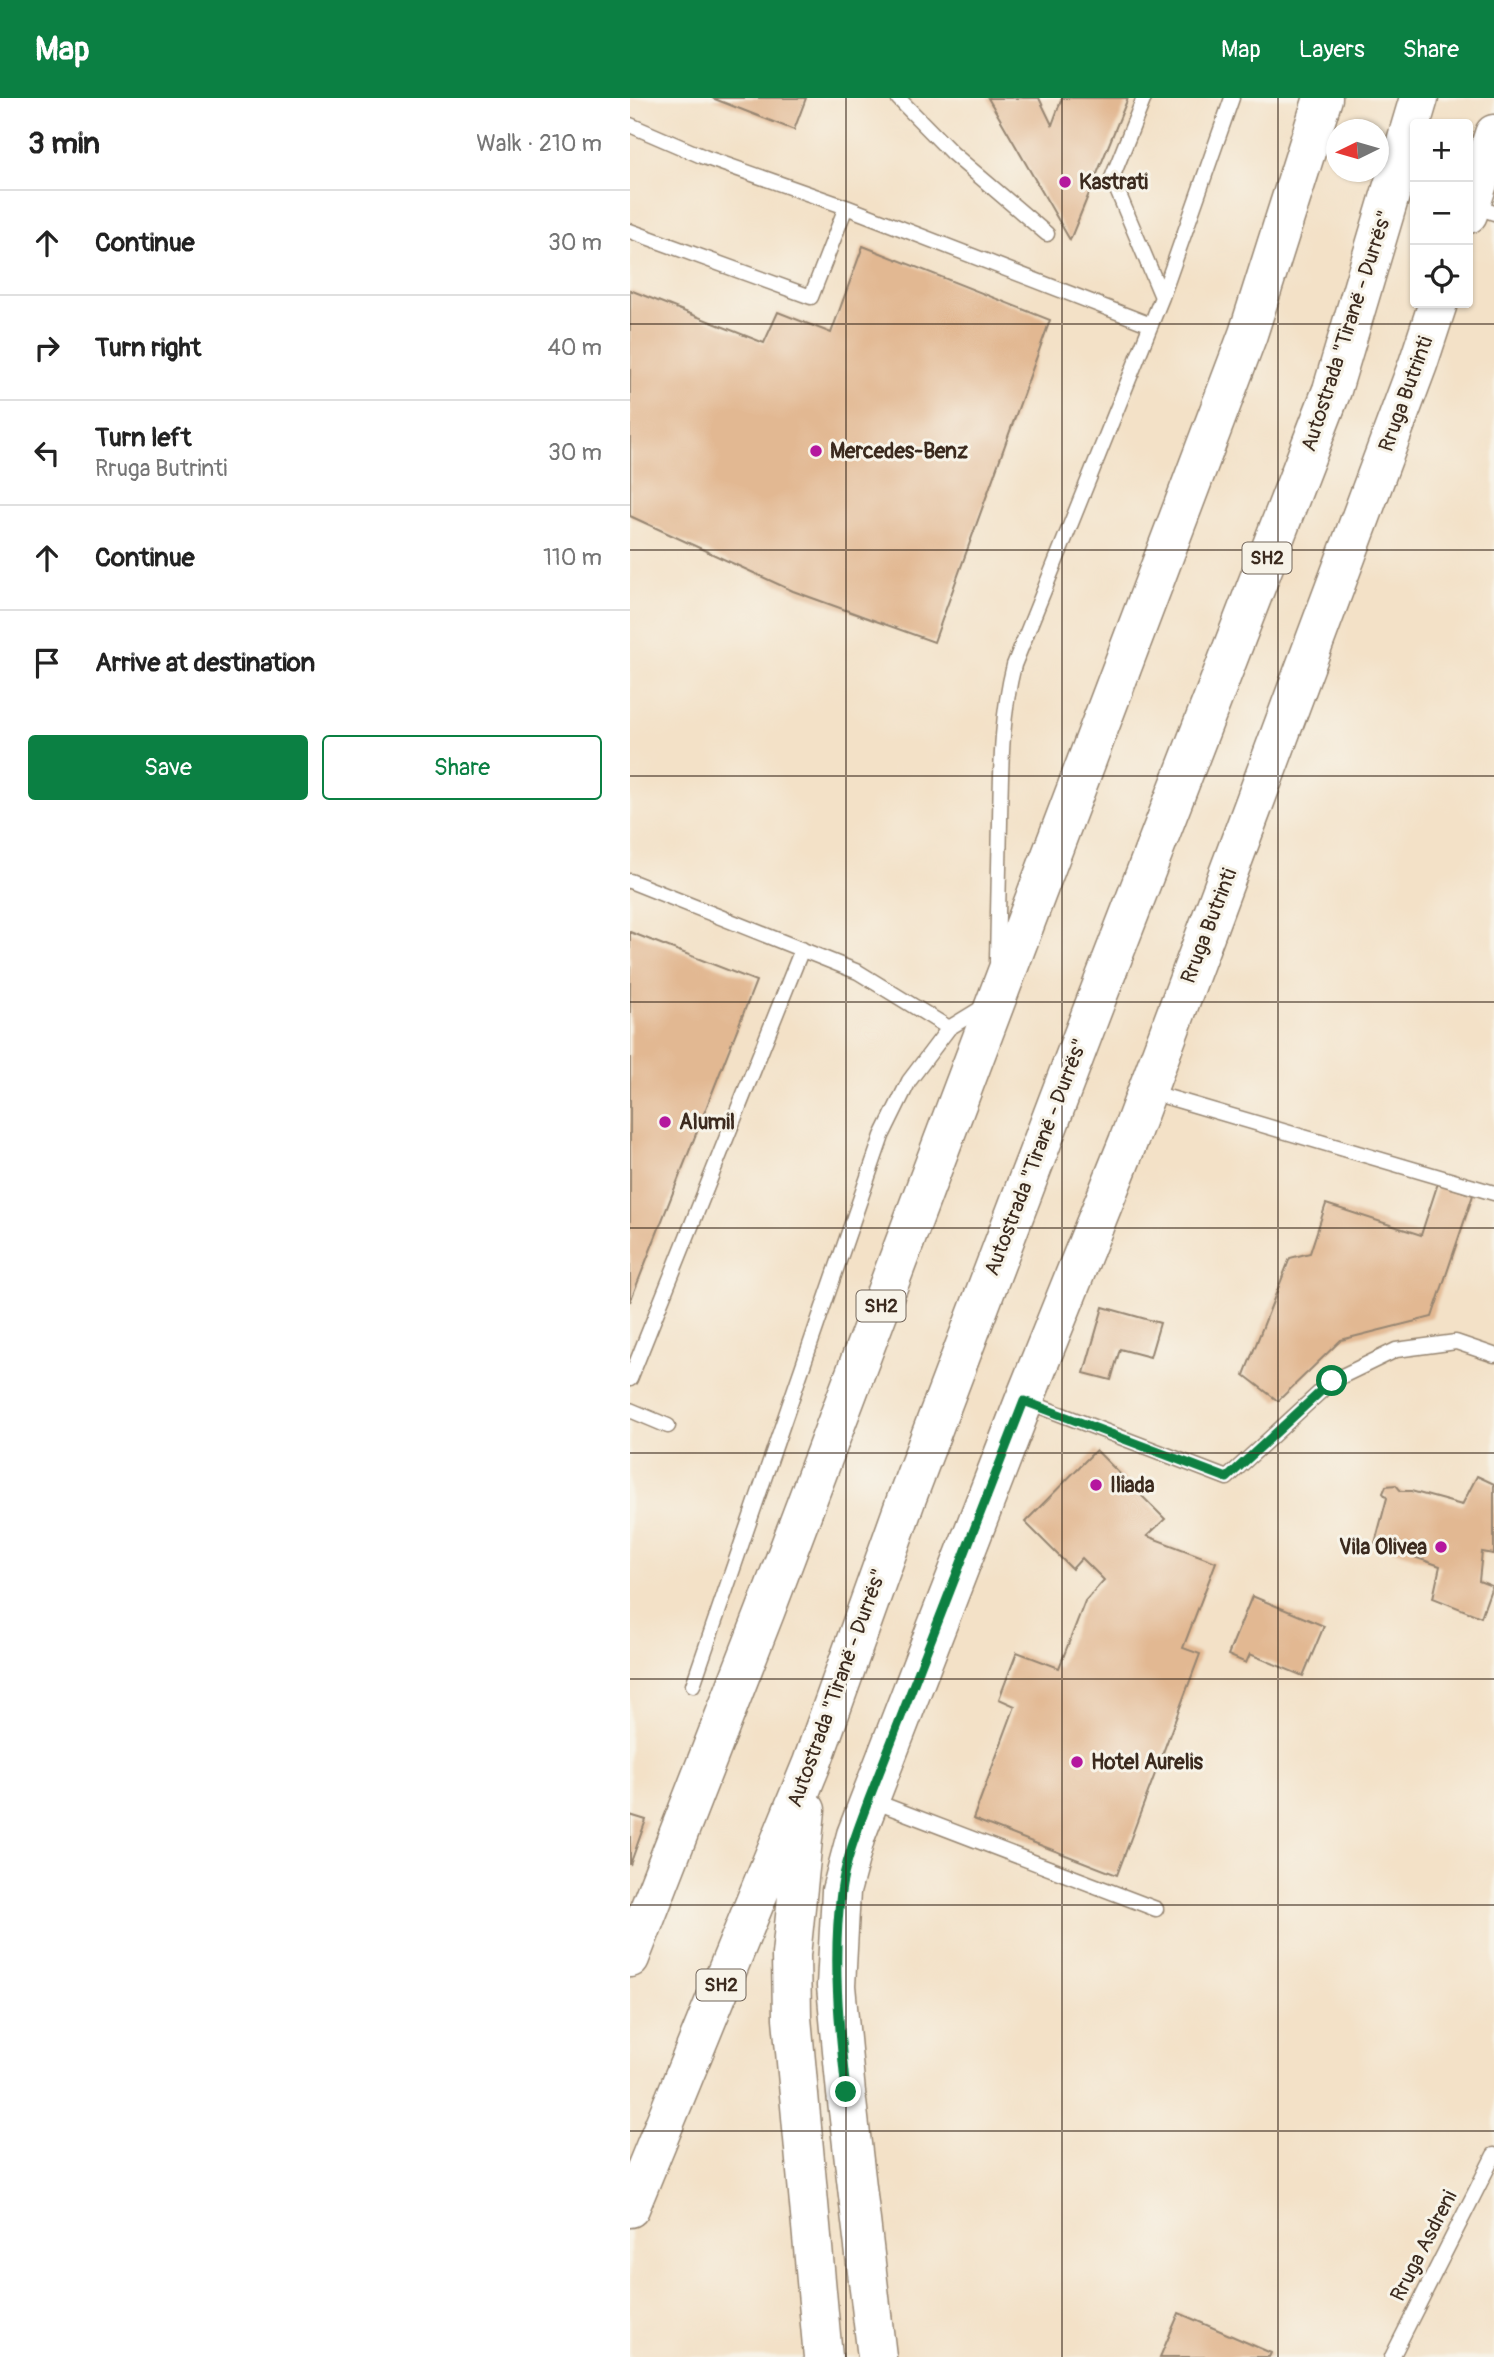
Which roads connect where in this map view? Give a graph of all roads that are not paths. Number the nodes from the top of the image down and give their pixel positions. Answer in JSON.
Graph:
{"nodes":[{"id":1,"x":898,"y":98,"type":"edge"},
{"id":2,"x":1144,"y":98,"type":"edge"},
{"id":3,"x":1232,"y":98,"type":"edge"},
{"id":4,"x":1323,"y":98,"type":"edge"},
{"id":5,"x":1419,"y":98,"type":"edge"},
{"id":6,"x":630,"y":125,"type":"edge"},
{"id":7,"x":1494,"y":134,"type":"edge"},
{"id":8,"x":846,"y":207,"type":"junction"},
{"id":9,"x":1477,"y":210,"type":"edge"},
{"id":10,"x":630,"y":231,"type":"edge"},
{"id":11,"x":1047,"y":234,"type":"dead end"},
{"id":12,"x":1162,"y":297,"type":"junction"},
{"id":13,"x":1436,"y":308,"type":"edge"},
{"id":14,"x":1151,"y":325,"type":"junction"},
{"id":15,"x":630,"y":881,"type":"edge"},
{"id":16,"x":802,"y":949,"type":"junction"},
{"id":17,"x":996,"y":999,"type":"junction"},
{"id":18,"x":949,"y":1028,"type":"junction"},
{"id":19,"x":1147,"y":1091,"type":"junction"},
{"id":20,"x":1494,"y":1193,"type":"edge"},
{"id":21,"x":1494,"y":1355,"type":"edge"},
{"id":22,"x":630,"y":1379,"type":"edge"},
{"id":23,"x":1024,"y":1401,"type":"junction"},
{"id":24,"x":630,"y":1410,"type":"edge"},
{"id":25,"x":667,"y":1426,"type":"dead end"},
{"id":26,"x":693,"y":1685,"type":"dead end"},
{"id":27,"x":812,"y":1763,"type":"junction"},
{"id":28,"x":869,"y":1799,"type":"junction"},
{"id":29,"x":841,"y":1891,"type":"junction"},
{"id":30,"x":797,"y":1892,"type":"junction"},
{"id":31,"x":1156,"y":1909,"type":"dead end"},
{"id":32,"x":638,"y":1929,"type":"edge"},
{"id":33,"x":630,"y":1958,"type":"edge"},
{"id":34,"x":1494,"y":2155,"type":"edge"},
{"id":35,"x":630,"y":2207,"type":"edge"},
{"id":36,"x":823,"y":2357,"type":"edge"},
{"id":37,"x":877,"y":2357,"type":"edge"},
{"id":38,"x":1392,"y":2357,"type":"edge"}],
"edges":[{"from":1,"to":11,"type":"lane"},
{"from":2,"to":12,"type":"lane"},
{"from":3,"to":12,"type":"lane"},
{"from":4,"to":17,"type":"main road","number":"SH2"},
{"from":5,"to":27,"type":"main road","name":"Autostrada \"Tiranë - Durrës\"","number":"SH2"},
{"from":6,"to":8,"type":"lane"},
{"from":7,"to":9,"type":"main road"},
{"from":8,"to":10,"type":"lane"},
{"from":8,"to":14,"type":"lane"},
{"from":12,"to":14,"type":"lane"},
{"from":13,"to":19,"type":"main road","name":"Rruga Butrinti"},
{"from":14,"to":17,"type":"lane"},
{"from":15,"to":16,"type":"lane"},
{"from":16,"to":18,"type":"lane"},
{"from":16,"to":22,"type":"lane"},
{"from":17,"to":18,"type":"lane"},
{"from":17,"to":32,"type":"main road","number":"SH2"},
{"from":18,"to":26,"type":"lane"},
{"from":19,"to":20,"type":"lane"},
{"from":19,"to":23,"type":"main road","name":"Rruga Butrinti"},
{"from":21,"to":23,"type":"lane"},
{"from":23,"to":28,"type":"main road","name":"Rruga Butrinti"},
{"from":24,"to":25,"type":"lane"},
{"from":27,"to":30,"type":"main road"},
{"from":27,"to":35,"type":"main road","name":"Autostrada \"Tiranë - Durrës\"","number":"SH2"},
{"from":28,"to":29,"type":"main road","name":"Rruga Butrinti"},
{"from":28,"to":31,"type":"lane"},
{"from":29,"to":30,"type":"main road"},
{"from":29,"to":37,"type":"main road","name":"Rruga Butrinti"},
{"from":30,"to":36,"type":"main road"},
{"from":32,"to":33,"type":"main road","number":"SH2"},
{"from":34,"to":38,"type":"lane","name":"Rruga Asdreni"}]}
